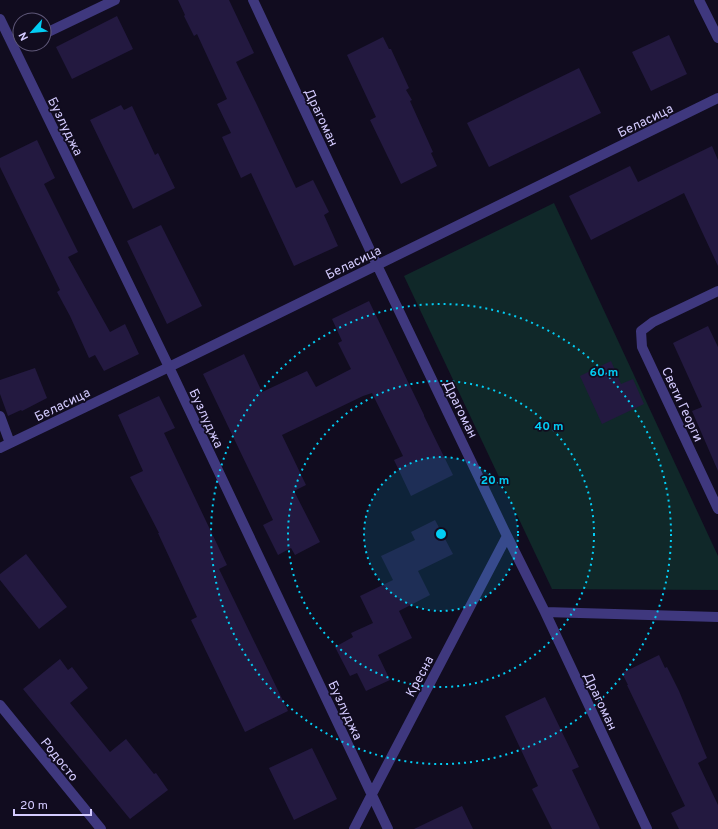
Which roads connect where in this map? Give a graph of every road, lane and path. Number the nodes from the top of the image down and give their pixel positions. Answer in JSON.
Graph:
{"nodes":[{"id":1,"x":115,"y":0,"type":"edge"},
{"id":2,"x":252,"y":0,"type":"edge"},
{"id":3,"x":699,"y":0,"type":"edge"},
{"id":4,"x":0,"y":19,"type":"edge"},
{"id":5,"x":52,"y":30,"type":"edge"},
{"id":6,"x":12,"y":36,"type":"edge"},
{"id":7,"x":718,"y":38,"type":"edge"},
{"id":8,"x":22,"y":52,"type":"edge"},
{"id":9,"x":718,"y":98,"type":"edge"},
{"id":10,"x":377,"y":265,"type":"junction"},
{"id":11,"x":718,"y":291,"type":"edge"},
{"id":12,"x":168,"y":367,"type":"junction"},
{"id":13,"x":0,"y":416,"type":"edge"},
{"id":14,"x":10,"y":443,"type":"junction"},
{"id":15,"x":0,"y":448,"type":"edge"},
{"id":16,"x":718,"y":509,"type":"edge"},
{"id":17,"x":507,"y":536,"type":"junction"},
{"id":18,"x":545,"y":612,"type":"junction"},
{"id":19,"x":718,"y":617,"type":"edge"},
{"id":20,"x":0,"y":706,"type":"edge"},
{"id":21,"x":372,"y":794,"type":"junction"},
{"id":22,"x":101,"y":829,"type":"edge"},
{"id":23,"x":354,"y":829,"type":"edge"},
{"id":24,"x":388,"y":829,"type":"edge"},
{"id":25,"x":647,"y":829,"type":"edge"}],
"edges":[{"from":1,"to":5,"type":"street"},
{"from":2,"to":10,"type":"street","name":"Драгоман"},
{"from":3,"to":7,"type":"street"},
{"from":4,"to":6,"type":"street","name":"Бузлуджа"},
{"from":8,"to":12,"type":"street","name":"Бузлуджа"},
{"from":9,"to":10,"type":"street","name":"Беласица"},
{"from":10,"to":12,"type":"street","name":"Беласица"},
{"from":10,"to":17,"type":"street","name":"Драгоман"},
{"from":11,"to":16,"type":"street","name":"Свети Георги"},
{"from":12,"to":14,"type":"street","name":"Беласица"},
{"from":12,"to":21,"type":"street","name":"Бузлуджа"},
{"from":13,"to":14,"type":"street"},
{"from":14,"to":15,"type":"street","name":"Беласица"},
{"from":17,"to":18,"type":"street","name":"Драгоман"},
{"from":17,"to":21,"type":"street","name":"Кресна"},
{"from":18,"to":19,"type":"street"},
{"from":18,"to":25,"type":"street","name":"Драгоман"},
{"from":20,"to":22,"type":"street","name":"Родосто"},
{"from":21,"to":23,"type":"street","name":"Кресна"},
{"from":21,"to":24,"type":"street","name":"Бузлуджа"}]}
